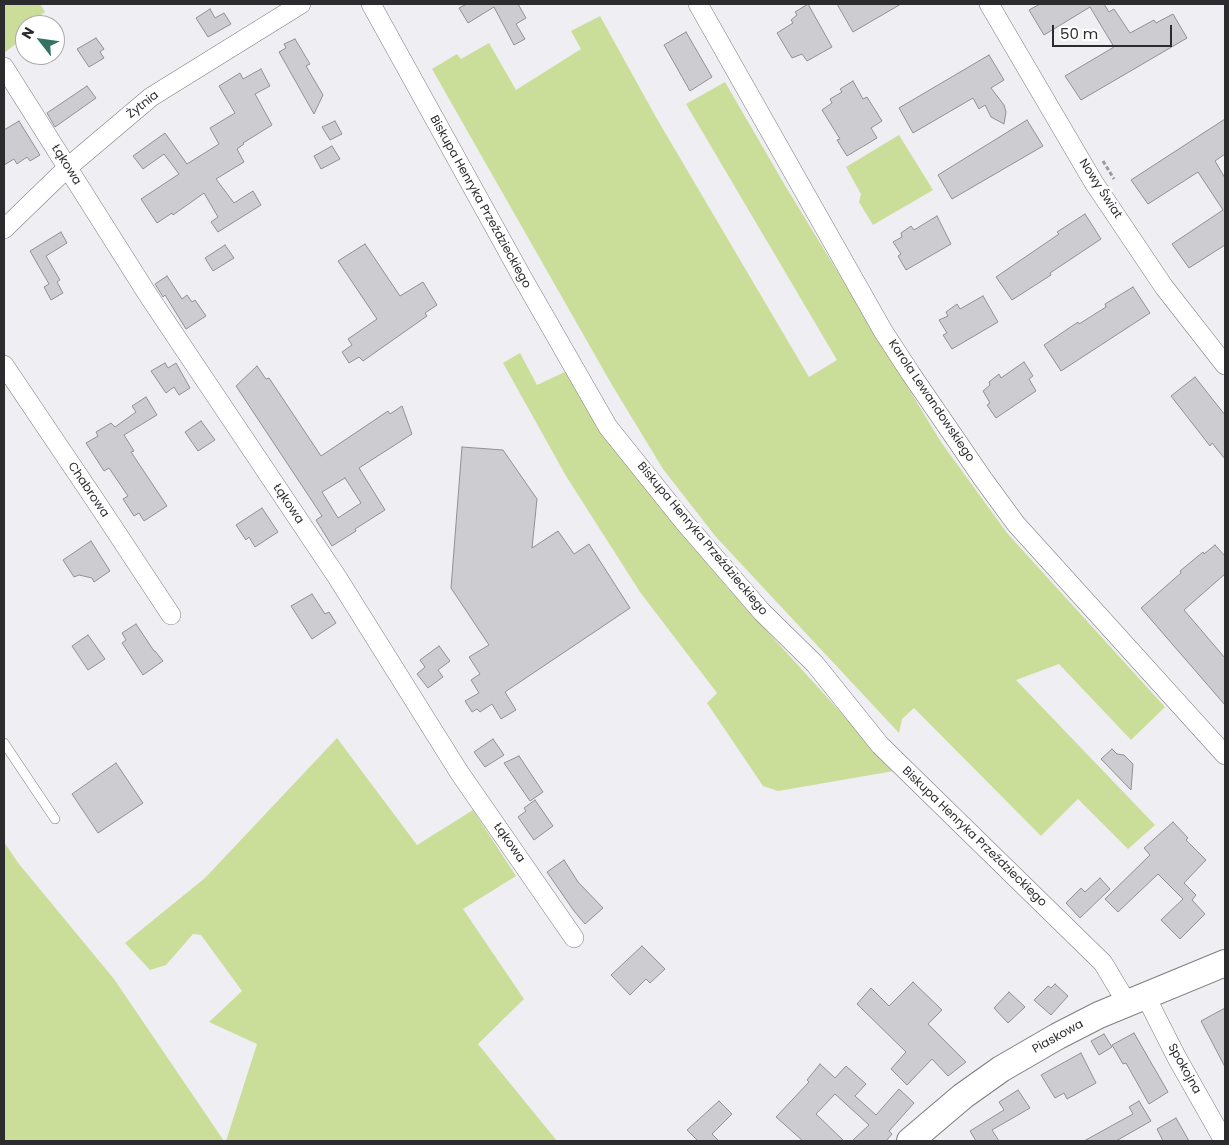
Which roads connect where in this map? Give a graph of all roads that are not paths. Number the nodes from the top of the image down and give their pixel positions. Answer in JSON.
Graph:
{"nodes":[{"id":1,"x":301,"y":4,"type":"edge"},
{"id":2,"x":370,"y":4,"type":"edge"},
{"id":3,"x":698,"y":4,"type":"edge"},
{"id":4,"x":989,"y":4,"type":"edge"},
{"id":5,"x":4,"y":67,"type":"edge"},
{"id":6,"x":67,"y":168,"type":"junction"},
{"id":7,"x":4,"y":229,"type":"edge"},
{"id":8,"x":4,"y":365,"type":"edge"},
{"id":9,"x":1225,"y":365,"type":"edge"},
{"id":10,"x":171,"y":615,"type":"dead end"},
{"id":11,"x":4,"y":743,"type":"edge"},
{"id":12,"x":1225,"y":755,"type":"edge"},
{"id":13,"x":55,"y":819,"type":"dead end"},
{"id":14,"x":574,"y":938,"type":"dead end"},
{"id":15,"x":1225,"y":964,"type":"edge"},
{"id":16,"x":1136,"y":999,"type":"junction"},
{"id":17,"x":910,"y":1141,"type":"edge"},
{"id":18,"x":1224,"y":1141,"type":"edge"}],
"edges":[{"from":1,"to":6,"type":"street","name":"Żytnia"},
{"from":2,"to":16,"type":"street","name":"Biskupa Henryka Przeździeckiego"},
{"from":3,"to":12,"type":"street","name":"Karola Lewandowskiego"},
{"from":4,"to":9,"type":"street","name":"Nowy Świat"},
{"from":5,"to":6,"type":"street","name":"Łąkowa"},
{"from":6,"to":7,"type":"street","name":"Żytnia"},
{"from":6,"to":14,"type":"street","name":"Łąkowa"},
{"from":8,"to":10,"type":"street","name":"Chabrowa"},
{"from":11,"to":13,"type":"lane"},
{"from":15,"to":16,"type":"street","name":"Piaskowa"},
{"from":16,"to":17,"type":"street","name":"Piaskowa"},
{"from":16,"to":18,"type":"street","name":"Spokojna"}]}
